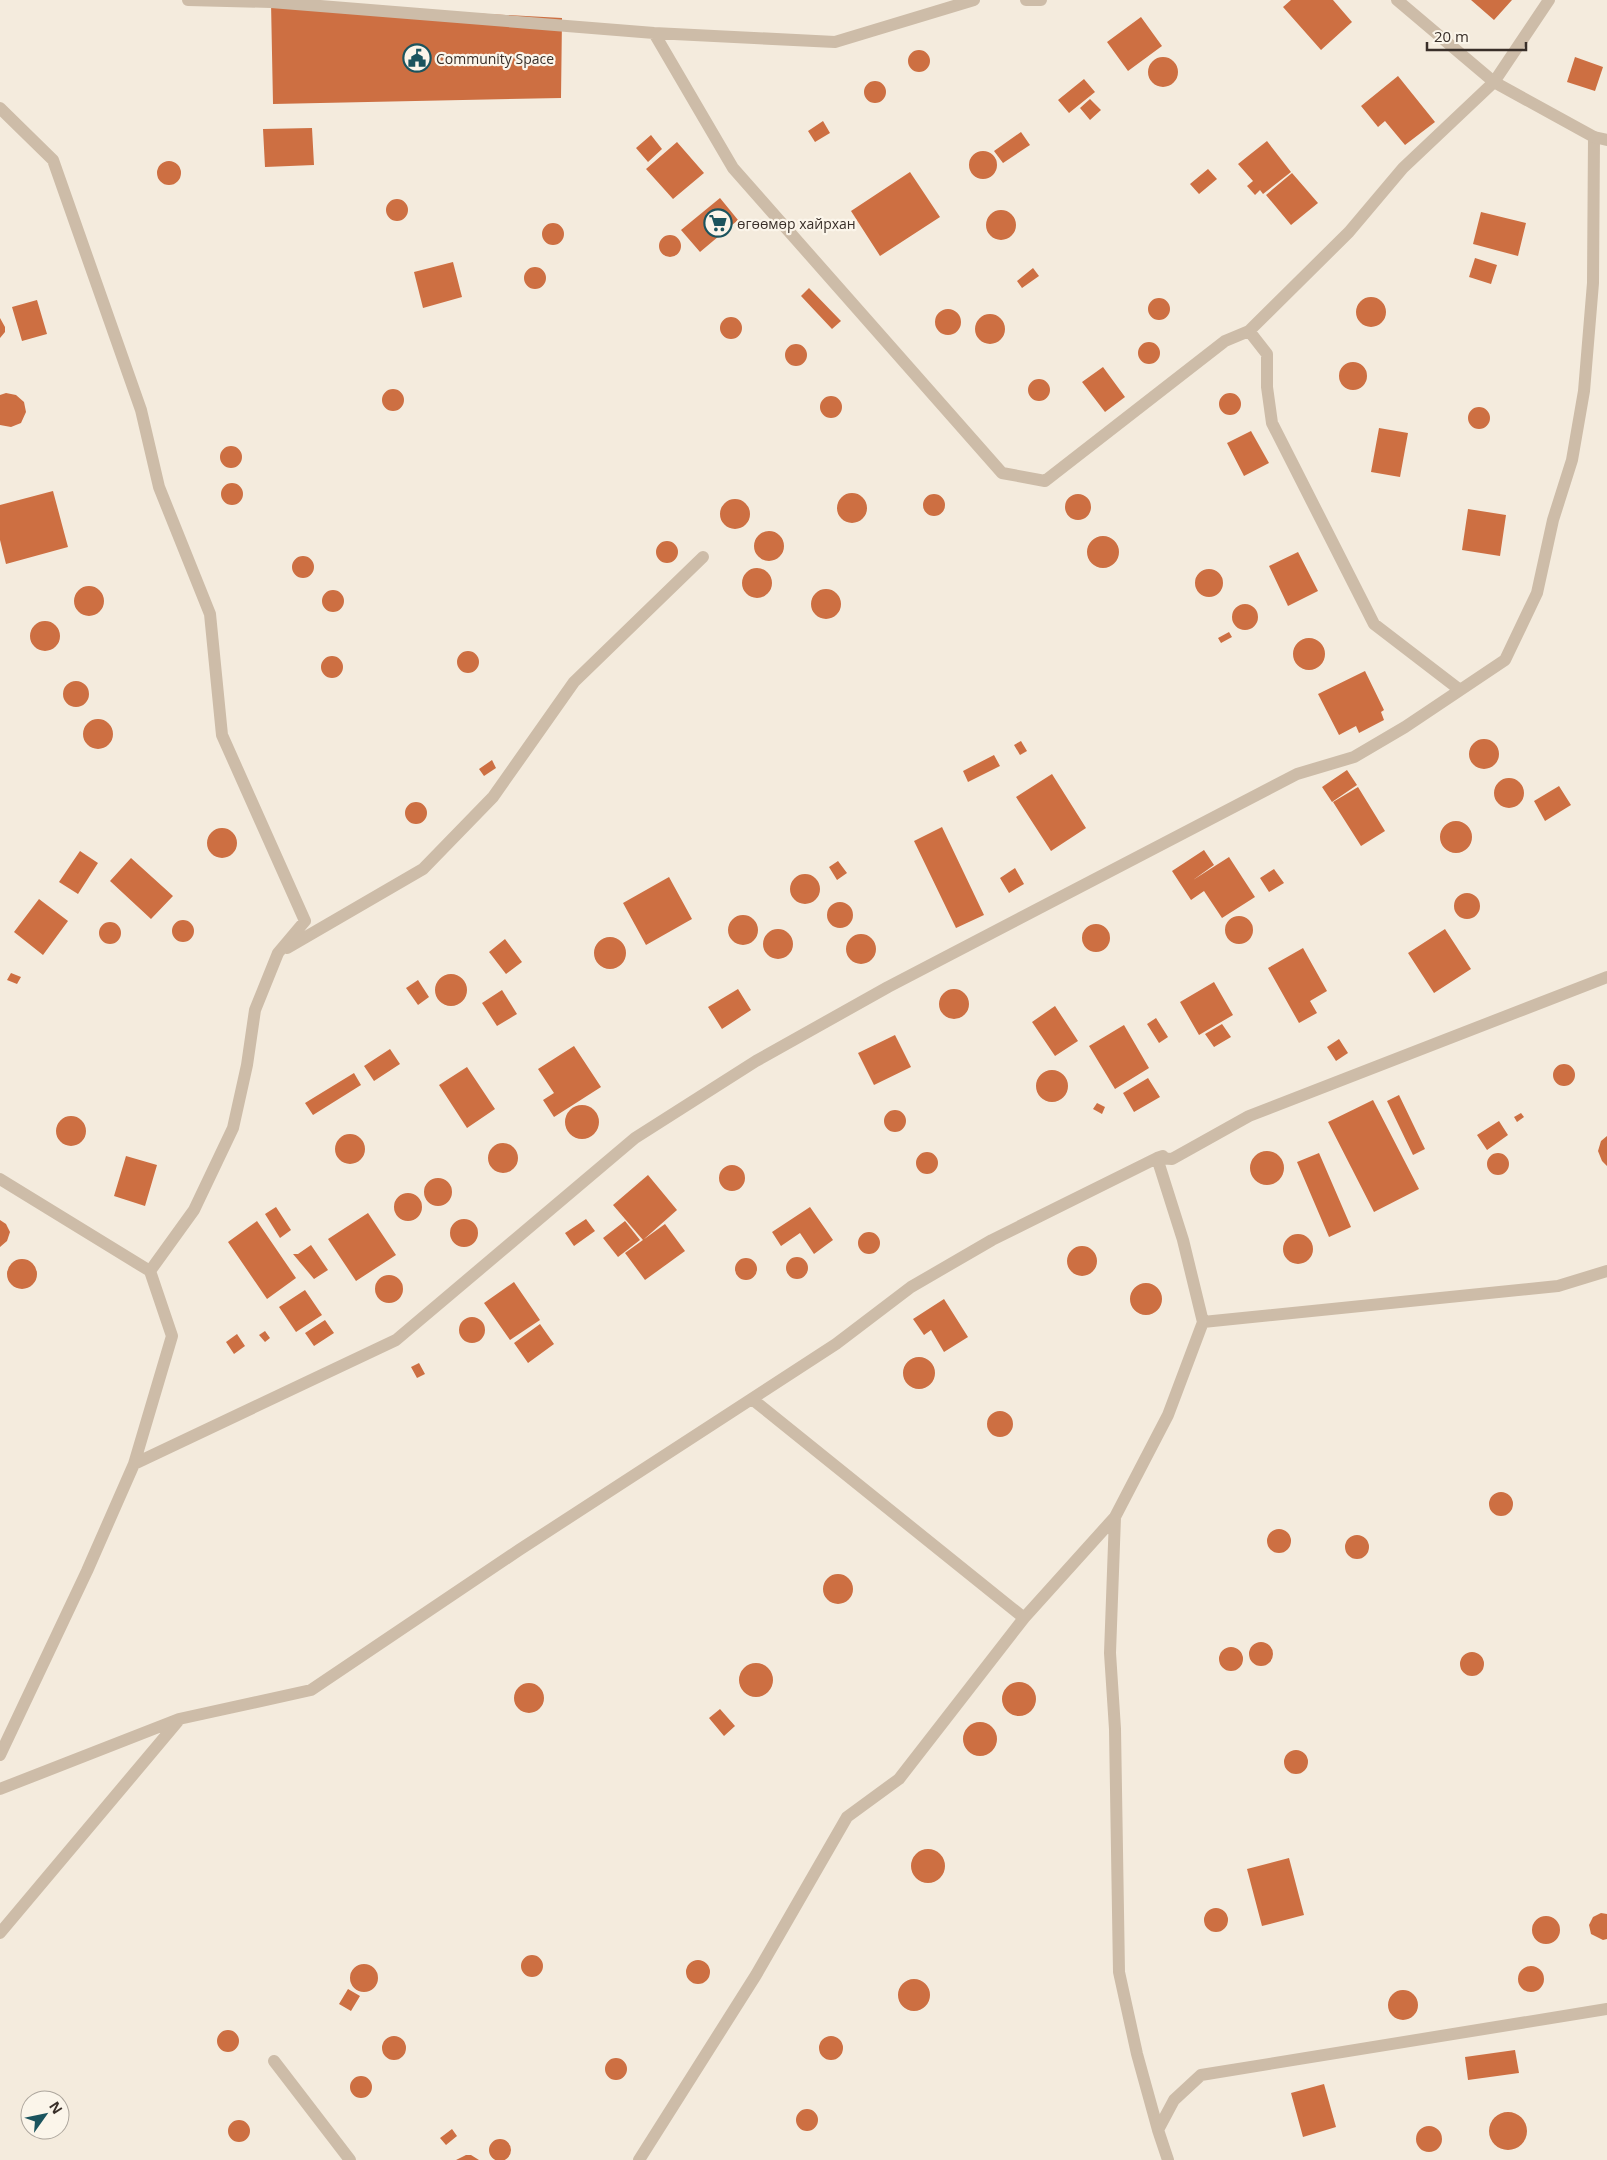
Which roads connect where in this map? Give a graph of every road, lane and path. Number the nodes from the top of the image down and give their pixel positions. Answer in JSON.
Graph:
{"nodes":[{"id":1,"x":188,"y":0,"type":"edge"},
{"id":2,"x":974,"y":0,"type":"edge"},
{"id":3,"x":1026,"y":0,"type":"edge"},
{"id":4,"x":1041,"y":0,"type":"edge"},
{"id":5,"x":1397,"y":0,"type":"edge"},
{"id":6,"x":1549,"y":0,"type":"edge"},
{"id":7,"x":654,"y":33,"type":"junction"},
{"id":8,"x":1494,"y":82,"type":"junction"},
{"id":9,"x":0,"y":108,"type":"edge"},
{"id":10,"x":1601,"y":138,"type":"edge"},
{"id":11,"x":1249,"y":331,"type":"junction"},
{"id":12,"x":703,"y":557,"type":"dead end"},
{"id":13,"x":1460,"y":690,"type":"junction"},
{"id":14,"x":278,"y":953,"type":"junction"},
{"id":15,"x":1607,"y":977,"type":"edge"},
{"id":16,"x":1158,"y":1158,"type":"junction"},
{"id":17,"x":0,"y":1179,"type":"edge"},
{"id":18,"x":150,"y":1271,"type":"junction"},
{"id":19,"x":1607,"y":1271,"type":"edge"},
{"id":20,"x":1202,"y":1322,"type":"junction"},
{"id":21,"x":752,"y":1399,"type":"junction"},
{"id":22,"x":134,"y":1464,"type":"junction"},
{"id":23,"x":1115,"y":1516,"type":"junction"},
{"id":24,"x":1024,"y":1618,"type":"junction"},
{"id":25,"x":179,"y":1719,"type":"junction"},
{"id":26,"x":0,"y":1755,"type":"edge"},
{"id":27,"x":0,"y":1789,"type":"edge"},
{"id":28,"x":0,"y":1932,"type":"edge"},
{"id":29,"x":1607,"y":2009,"type":"edge"},
{"id":30,"x":274,"y":2061,"type":"dead end"},
{"id":31,"x":1158,"y":2130,"type":"junction"},
{"id":32,"x":350,"y":2160,"type":"edge"},
{"id":33,"x":640,"y":2160,"type":"edge"},
{"id":34,"x":1168,"y":2160,"type":"edge"}],
"edges":[{"from":1,"to":7,"type":"street"},
{"from":2,"to":7,"type":"street"},
{"from":3,"to":4,"type":"street"},
{"from":5,"to":8,"type":"street"},
{"from":6,"to":8,"type":"street"},
{"from":7,"to":11,"type":"street"},
{"from":8,"to":10,"type":"street"},
{"from":8,"to":11,"type":"street"},
{"from":9,"to":14,"type":"street"},
{"from":10,"to":13,"type":"street"},
{"from":11,"to":13,"type":"street"},
{"from":12,"to":14,"type":"street"},
{"from":13,"to":22,"type":"street"},
{"from":14,"to":18,"type":"street"},
{"from":15,"to":16,"type":"street"},
{"from":16,"to":20,"type":"street"},
{"from":16,"to":21,"type":"street"},
{"from":17,"to":18,"type":"street"},
{"from":18,"to":22,"type":"street"},
{"from":19,"to":20,"type":"street"},
{"from":20,"to":23,"type":"street"},
{"from":21,"to":24,"type":"street"},
{"from":21,"to":25,"type":"street"},
{"from":22,"to":26,"type":"street"},
{"from":23,"to":24,"type":"street"},
{"from":23,"to":31,"type":"street"},
{"from":24,"to":33,"type":"street"},
{"from":25,"to":27,"type":"street"},
{"from":25,"to":28,"type":"street"},
{"from":29,"to":31,"type":"street"},
{"from":30,"to":32,"type":"street"},
{"from":31,"to":34,"type":"street"}]}
